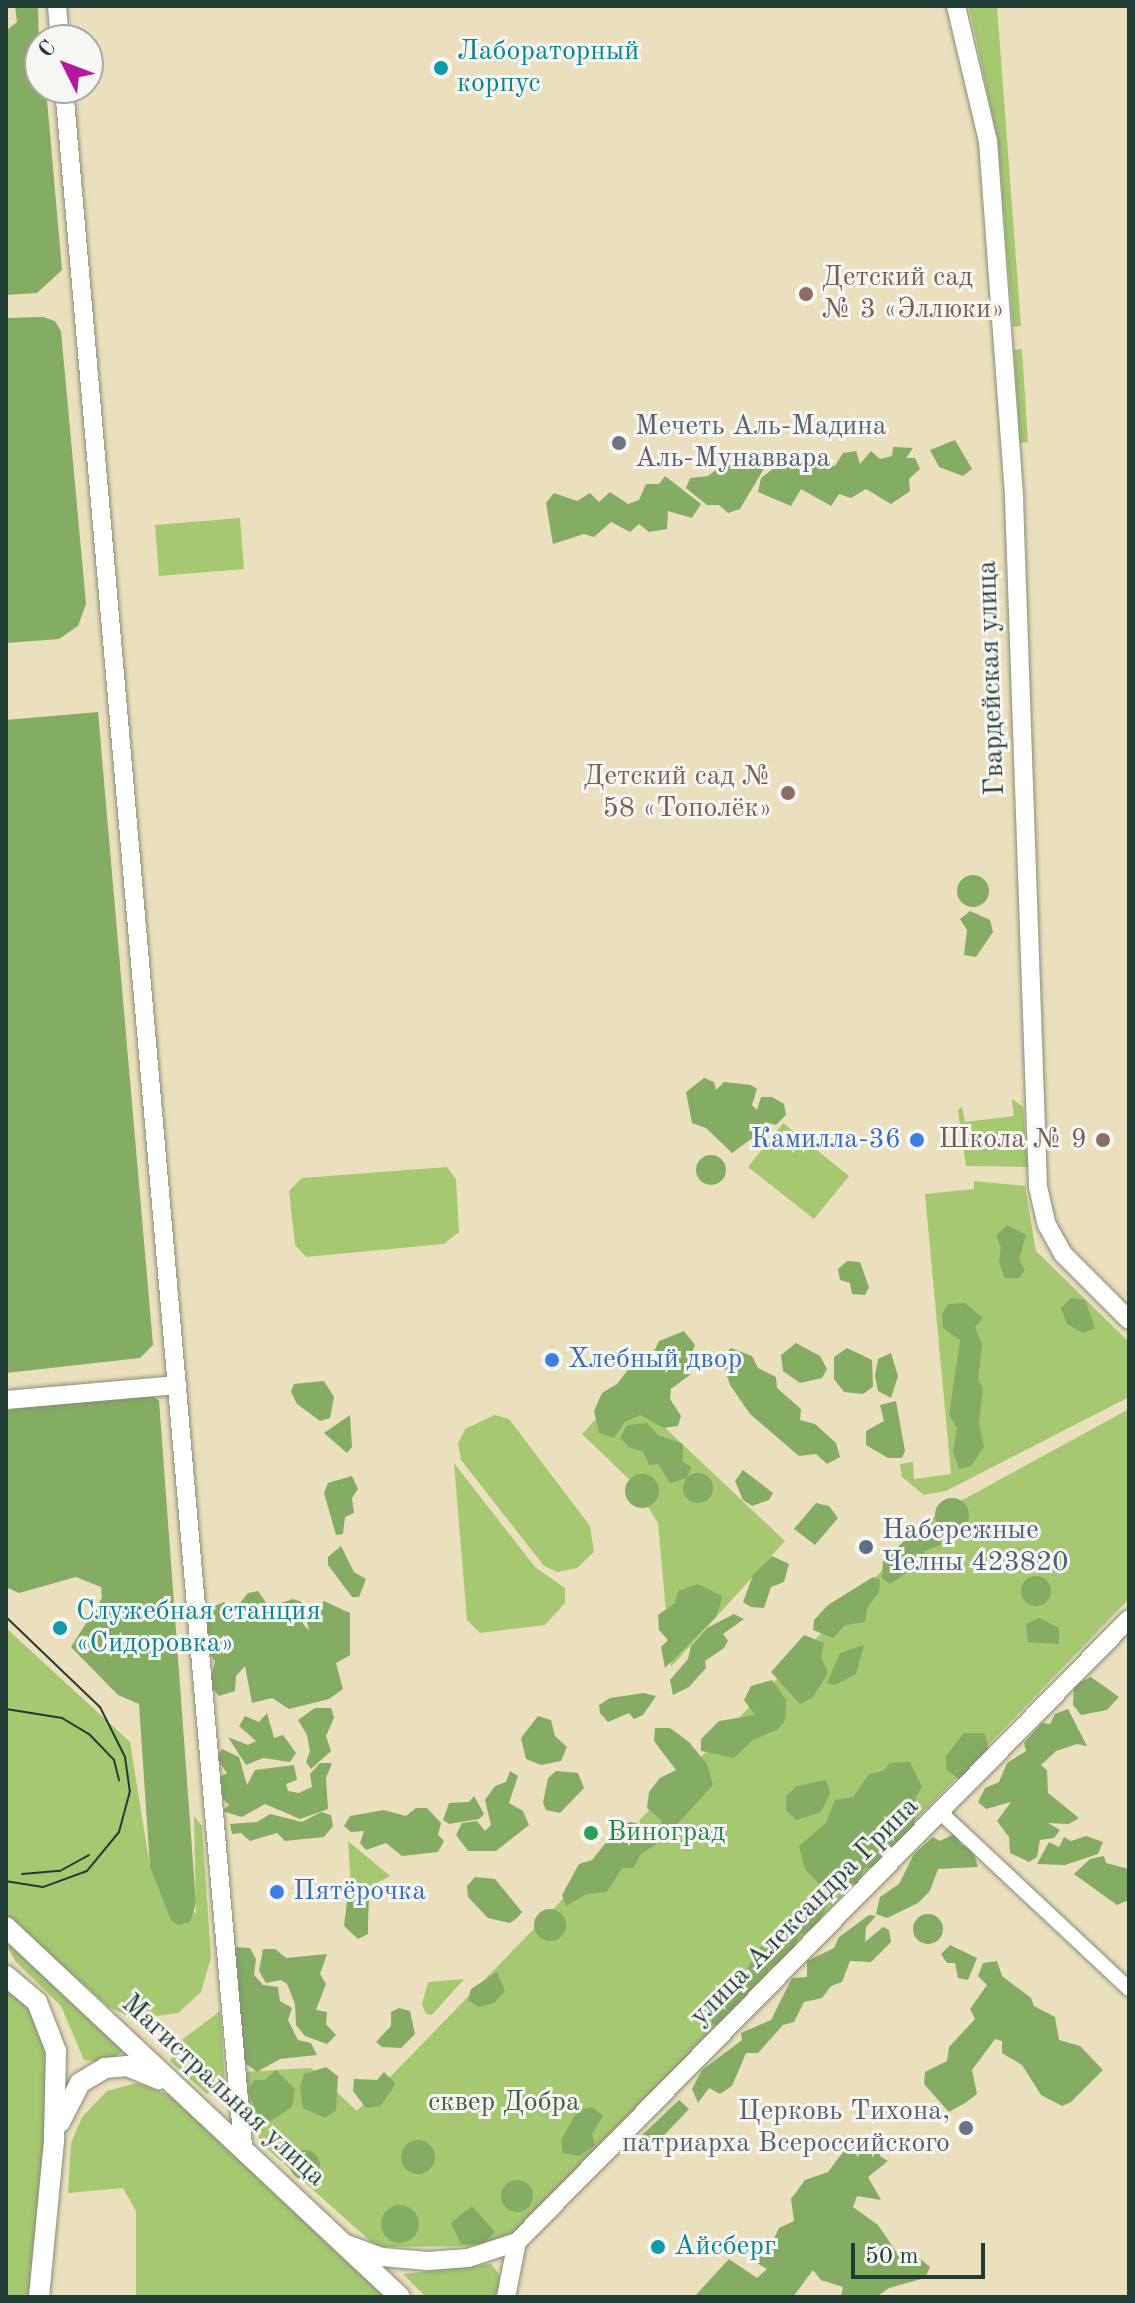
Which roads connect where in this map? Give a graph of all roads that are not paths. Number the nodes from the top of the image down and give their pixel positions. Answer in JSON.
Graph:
{"nodes":[{"id":1,"x":956,"y":6,"type":"edge"},
{"id":2,"x":65,"y":104,"type":"edge"},
{"id":3,"x":1129,"y":1320,"type":"edge"},
{"id":4,"x":177,"y":1385,"type":"junction"},
{"id":5,"x":6,"y":1400,"type":"edge"},
{"id":6,"x":1129,"y":1619,"type":"edge"},
{"id":7,"x":942,"y":1814,"type":"junction"},
{"id":8,"x":6,"y":1927,"type":"edge"},
{"id":9,"x":6,"y":1976,"type":"edge"},
{"id":10,"x":1129,"y":1989,"type":"edge"},
{"id":11,"x":193,"y":2101,"type":"junction"},
{"id":12,"x":54,"y":2141,"type":"junction"},
{"id":13,"x":243,"y":2148,"type":"junction"},
{"id":14,"x":517,"y":2242,"type":"junction"},
{"id":15,"x":343,"y":2243,"type":"junction"},
{"id":16,"x":39,"y":2297,"type":"edge"},
{"id":17,"x":400,"y":2297,"type":"edge"},
{"id":18,"x":506,"y":2297,"type":"edge"}],
"edges":[{"from":1,"to":3,"type":"street","name":"Гвардейская улица"},
{"from":2,"to":4,"type":"street"},
{"from":4,"to":5,"type":"street"},
{"from":4,"to":13,"type":"street"},
{"from":6,"to":7,"type":"street","name":"улица Александра Грина"},
{"from":7,"to":10,"type":"street"},
{"from":7,"to":14,"type":"street","name":"улица Александра Грина"},
{"from":8,"to":11,"type":"main road","name":"Магистральная улица"},
{"from":9,"to":12,"type":"main road"},
{"from":11,"to":12,"type":"main road"},
{"from":11,"to":13,"type":"main road","name":"Магистральная улица"},
{"from":12,"to":16,"type":"main road"},
{"from":13,"to":15,"type":"main road","name":"Магистральная улица"},
{"from":14,"to":15,"type":"street"},
{"from":14,"to":18,"type":"street"},
{"from":15,"to":17,"type":"main road","name":"Магистральная улица"}]}
